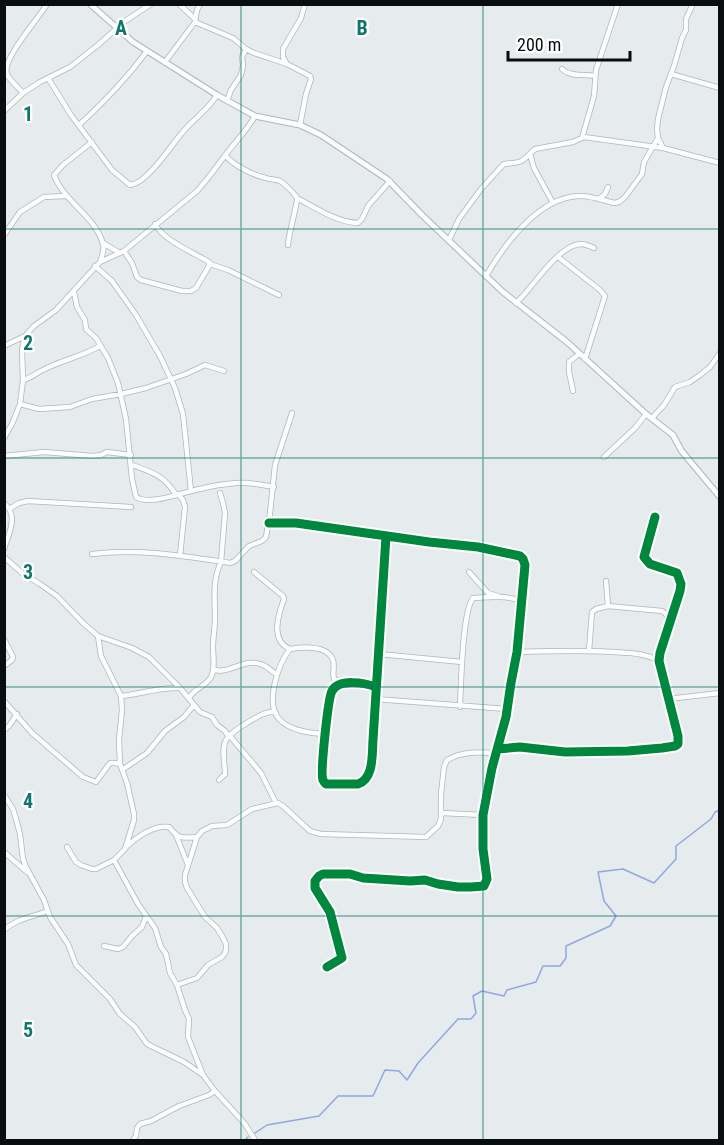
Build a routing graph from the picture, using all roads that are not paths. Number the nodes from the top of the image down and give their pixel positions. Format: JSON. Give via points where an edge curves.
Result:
{"nodes":[{"id":1,"x":47,"y":4,"type":"edge"},
{"id":2,"x":90,"y":4,"type":"edge"},
{"id":3,"x":151,"y":4,"type":"edge"},
{"id":4,"x":179,"y":4,"type":"edge"},
{"id":5,"x":200,"y":4,"type":"edge"},
{"id":6,"x":305,"y":4,"type":"edge"},
{"id":7,"x":618,"y":4,"type":"edge"},
{"id":8,"x":693,"y":4,"type":"edge"},
{"id":9,"x":195,"y":20,"type":"junction"},
{"id":10,"x":117,"y":28,"type":"junction"},
{"id":11,"x":246,"y":49,"type":"junction"},
{"id":12,"x":147,"y":51,"type":"junction"},
{"id":13,"x":165,"y":62,"type":"junction"},
{"id":14,"x":286,"y":64,"type":"junction"},
{"id":15,"x":562,"y":69,"type":"dead end"},
{"id":16,"x":671,"y":74,"type":"junction"},
{"id":17,"x":595,"y":76,"type":"junction"},
{"id":18,"x":48,"y":78,"type":"junction"},
{"id":19,"x":720,"y":88,"type":"edge"},
{"id":20,"x":23,"y":93,"type":"junction"},
{"id":21,"x":217,"y":95,"type":"junction"},
{"id":22,"x":227,"y":101,"type":"junction"},
{"id":23,"x":4,"y":111,"type":"edge"},
{"id":24,"x":255,"y":116,"type":"junction"},
{"id":25,"x":79,"y":125,"type":"junction"},
{"id":26,"x":300,"y":125,"type":"junction"},
{"id":27,"x":582,"y":138,"type":"junction"},
{"id":28,"x":658,"y":138,"type":"junction"},
{"id":29,"x":92,"y":142,"type":"junction"},
{"id":30,"x":653,"y":147,"type":"junction"},
{"id":31,"x":663,"y":148,"type":"junction"},
{"id":32,"x":530,"y":154,"type":"junction"},
{"id":33,"x":225,"y":155,"type":"junction"},
{"id":34,"x":720,"y":163,"type":"edge"},
{"id":35,"x":390,"y":181,"type":"junction"},
{"id":36,"x":608,"y":187,"type":"dead end"},
{"id":37,"x":66,"y":196,"type":"junction"},
{"id":38,"x":297,"y":198,"type":"junction"},
{"id":39,"x":599,"y":199,"type":"junction"},
{"id":40,"x":553,"y":203,"type":"junction"},
{"id":41,"x":155,"y":224,"type":"junction"},
{"id":42,"x":4,"y":235,"type":"edge"},
{"id":43,"x":449,"y":240,"type":"junction"},
{"id":44,"x":103,"y":243,"type":"junction"},
{"id":45,"x":288,"y":245,"type":"dead end"},
{"id":46,"x":594,"y":248,"type":"dead end"},
{"id":47,"x":122,"y":252,"type":"junction"},
{"id":48,"x":558,"y":257,"type":"junction"},
{"id":49,"x":98,"y":264,"type":"junction"},
{"id":50,"x":210,"y":264,"type":"junction"},
{"id":51,"x":486,"y":276,"type":"junction"},
{"id":52,"x":74,"y":291,"type":"junction"},
{"id":53,"x":279,"y":295,"type":"dead end"},
{"id":54,"x":516,"y":303,"type":"junction"},
{"id":55,"x":25,"y":336,"type":"junction"},
{"id":56,"x":4,"y":346,"type":"edge"},
{"id":57,"x":100,"y":346,"type":"junction"},
{"id":58,"x":720,"y":353,"type":"edge"},
{"id":59,"x":579,"y":354,"type":"junction"},
{"id":60,"x":585,"y":359,"type":"junction"},
{"id":61,"x":224,"y":371,"type":"dead end"},
{"id":62,"x":170,"y":379,"type":"junction"},
{"id":63,"x":23,"y":380,"type":"junction"},
{"id":64,"x":573,"y":391,"type":"dead end"},
{"id":65,"x":121,"y":394,"type":"junction"},
{"id":66,"x":20,"y":404,"type":"junction"},
{"id":67,"x":292,"y":413,"type":"dead end"},
{"id":68,"x":646,"y":414,"type":"junction"},
{"id":69,"x":652,"y":418,"type":"junction"},
{"id":70,"x":4,"y":438,"type":"edge"},
{"id":71,"x":130,"y":455,"type":"junction"},
{"id":72,"x":4,"y":456,"type":"edge"},
{"id":73,"x":604,"y":457,"type":"dead end"},
{"id":74,"x":132,"y":465,"type":"junction"},
{"id":75,"x":274,"y":487,"type":"junction"},
{"id":76,"x":191,"y":491,"type":"junction"},
{"id":77,"x":220,"y":493,"type":"dead end"},
{"id":78,"x":177,"y":495,"type":"junction"},
{"id":79,"x":720,"y":497,"type":"edge"},
{"id":80,"x":4,"y":502,"type":"edge"},
{"id":81,"x":130,"y":507,"type":"dead end"},
{"id":82,"x":11,"y":508,"type":"junction"},
{"id":83,"x":655,"y":517,"type":"dead end"},
{"id":84,"x":269,"y":523,"type":"junction"},
{"id":85,"x":386,"y":536,"type":"junction"},
{"id":86,"x":4,"y":549,"type":"edge"},
{"id":87,"x":92,"y":554,"type":"dead end"},
{"id":88,"x":180,"y":556,"type":"junction"},
{"id":89,"x":4,"y":557,"type":"edge"},
{"id":90,"x":221,"y":562,"type":"junction"},
{"id":91,"x":254,"y":572,"type":"dead end"},
{"id":92,"x":468,"y":572,"type":"dead end"},
{"id":93,"x":606,"y":581,"type":"dead end"},
{"id":94,"x":503,"y":598,"type":"junction"},
{"id":95,"x":523,"y":602,"type":"junction"},
{"id":96,"x":608,"y":606,"type":"junction"},
{"id":97,"x":670,"y":622,"type":"junction"},
{"id":98,"x":98,"y":636,"type":"junction"},
{"id":99,"x":4,"y":639,"type":"edge"},
{"id":100,"x":290,"y":649,"type":"junction"},
{"id":101,"x":589,"y":651,"type":"junction"},
{"id":102,"x":518,"y":652,"type":"junction"},
{"id":103,"x":379,"y":654,"type":"junction"},
{"id":104,"x":659,"y":661,"type":"junction"},
{"id":105,"x":462,"y":662,"type":"junction"},
{"id":106,"x":4,"y":666,"type":"edge"},
{"id":107,"x":213,"y":669,"type":"junction"},
{"id":108,"x":276,"y":674,"type":"junction"},
{"id":109,"x":344,"y":684,"type":"junction"},
{"id":110,"x":180,"y":687,"type":"junction"},
{"id":111,"x":376,"y":687,"type":"junction"},
{"id":112,"x":720,"y":693,"type":"edge"},
{"id":113,"x":121,"y":696,"type":"junction"},
{"id":114,"x":189,"y":698,"type":"junction"},
{"id":115,"x":375,"y":699,"type":"junction"},
{"id":116,"x":668,"y":699,"type":"junction"},
{"id":117,"x":4,"y":701,"type":"edge"},
{"id":118,"x":194,"y":705,"type":"junction"},
{"id":119,"x":460,"y":707,"type":"junction"},
{"id":120,"x":507,"y":709,"type":"junction"},
{"id":121,"x":276,"y":713,"type":"junction"},
{"id":122,"x":17,"y":714,"type":"junction"},
{"id":123,"x":4,"y":730,"type":"edge"},
{"id":124,"x":325,"y":734,"type":"junction"},
{"id":125,"x":229,"y":735,"type":"junction"},
{"id":126,"x":498,"y":751,"type":"junction"},
{"id":127,"x":120,"y":764,"type":"junction"},
{"id":128,"x":122,"y":770,"type":"junction"},
{"id":129,"x":219,"y":780,"type":"dead end"},
{"id":130,"x":4,"y":795,"type":"edge"},
{"id":131,"x":276,"y":803,"type":"junction"},
{"id":132,"x":442,"y":813,"type":"junction"},
{"id":133,"x":483,"y":815,"type":"junction"},
{"id":134,"x":176,"y":835,"type":"junction"},
{"id":135,"x":197,"y":837,"type":"junction"},
{"id":136,"x":67,"y":847,"type":"dead end"},
{"id":137,"x":125,"y":849,"type":"junction"},
{"id":138,"x":4,"y":852,"type":"edge"},
{"id":139,"x":114,"y":861,"type":"junction"},
{"id":140,"x":188,"y":866,"type":"junction"},
{"id":141,"x":30,"y":875,"type":"junction"},
{"id":142,"x":47,"y":911,"type":"junction"},
{"id":143,"x":146,"y":916,"type":"junction"},
{"id":144,"x":4,"y":930,"type":"edge"},
{"id":145,"x":104,"y":946,"type":"dead end"},
{"id":146,"x":327,"y":967,"type":"dead end"},
{"id":147,"x":177,"y":986,"type":"junction"},
{"id":148,"x":203,"y":1075,"type":"junction"},
{"id":149,"x":215,"y":1091,"type":"junction"},
{"id":150,"x":133,"y":1140,"type":"edge"},
{"id":151,"x":255,"y":1140,"type":"edge"}],
"edges":[{"from":1,"to":20,"type":"street","via":[[7,66],[7,75]]},
{"from":2,"to":10,"type":"main road"},
{"from":3,"to":10,"type":"street"},
{"from":4,"to":9,"type":"street"},
{"from":5,"to":9,"type":"street"},
{"from":6,"to":14,"type":"street","via":[[284,49]]},
{"from":7,"to":17,"type":"street"},
{"from":8,"to":16,"type":"street"},
{"from":9,"to":11,"type":"street","via":[[233,38]]},
{"from":9,"to":13,"type":"street"},
{"from":10,"to":12,"type":"main road"},
{"from":10,"to":18,"type":"street","via":[[80,60]]},
{"from":11,"to":14,"type":"street"},
{"from":11,"to":22,"type":"street","via":[[241,75]]},
{"from":12,"to":13,"type":"main road"},
{"from":12,"to":25,"type":"street"},
{"from":13,"to":21,"type":"main road"},
{"from":14,"to":26,"type":"street","via":[[311,79]]},
{"from":15,"to":17,"type":"street","via":[[571,74]]},
{"from":16,"to":19,"type":"street"},
{"from":16,"to":28,"type":"street","via":[[658,119]]},
{"from":17,"to":27,"type":"street","via":[[594,96]]},
{"from":18,"to":20,"type":"street"},
{"from":18,"to":25,"type":"street"},
{"from":20,"to":23,"type":"street"},
{"from":21,"to":22,"type":"main road"},
{"from":21,"to":29,"type":"street","via":[[146,177],[133,185],[112,170]]},
{"from":22,"to":24,"type":"main road"},
{"from":24,"to":26,"type":"main road"},
{"from":24,"to":33,"type":"street"},
{"from":25,"to":29,"type":"street"},
{"from":26,"to":35,"type":"main road"},
{"from":27,"to":30,"type":"street"},
{"from":27,"to":32,"type":"street","via":[[535,148]]},
{"from":28,"to":30,"type":"street"},
{"from":28,"to":31,"type":"street"},
{"from":29,"to":37,"type":"street","via":[[54,175]]},
{"from":30,"to":31,"type":"street"},
{"from":30,"to":39,"type":"street","via":[[642,174],[625,197],[617,203]]},
{"from":31,"to":34,"type":"street"},
{"from":32,"to":40,"type":"street"},
{"from":32,"to":43,"type":"street","via":[[522,162],[501,167],[459,219]]},
{"from":33,"to":38,"type":"street","via":[[252,172],[279,180]]},
{"from":33,"to":41,"type":"street","via":[[197,190]]},
{"from":35,"to":38,"type":"street","via":[[358,223],[338,219]]},
{"from":35,"to":43,"type":"main road"},
{"from":36,"to":39,"type":"street"},
{"from":37,"to":42,"type":"street","via":[[44,196],[21,212]]},
{"from":37,"to":44,"type":"street","via":[[93,225]]},
{"from":38,"to":45,"type":"street"},
{"from":39,"to":40,"type":"street","via":[[576,196]]},
{"from":40,"to":51,"type":"street","via":[[526,221]]},
{"from":41,"to":47,"type":"street"},
{"from":41,"to":50,"type":"street"},
{"from":43,"to":51,"type":"main road"},
{"from":44,"to":47,"type":"street"},
{"from":44,"to":49,"type":"street"},
{"from":46,"to":48,"type":"street","via":[[578,244]]},
{"from":47,"to":49,"type":"street"},
{"from":47,"to":50,"type":"street","via":[[132,263],[137,278],[182,291],[196,288]]},
{"from":48,"to":54,"type":"street"},
{"from":48,"to":60,"type":"street","via":[[605,296]]},
{"from":49,"to":52,"type":"street"},
{"from":49,"to":62,"type":"street","via":[[136,315]]},
{"from":50,"to":53,"type":"street"},
{"from":51,"to":54,"type":"main road"},
{"from":52,"to":55,"type":"street"},
{"from":52,"to":57,"type":"street","via":[[86,329]]},
{"from":54,"to":59,"type":"main road"},
{"from":55,"to":56,"type":"street"},
{"from":55,"to":63,"type":"street"},
{"from":57,"to":63,"type":"street"},
{"from":57,"to":65,"type":"street"},
{"from":58,"to":69,"type":"street","via":[[700,375],[675,387]]},
{"from":59,"to":60,"type":"main road"},
{"from":59,"to":64,"type":"street","via":[[569,362]]},
{"from":60,"to":68,"type":"main road"},
{"from":61,"to":62,"type":"street","via":[[205,365]]},
{"from":62,"to":65,"type":"street"},
{"from":62,"to":76,"type":"street","via":[[183,414]]},
{"from":63,"to":66,"type":"street"},
{"from":65,"to":66,"type":"street","via":[[64,408],[39,409]]},
{"from":65,"to":71,"type":"street"},
{"from":66,"to":70,"type":"street"},
{"from":67,"to":75,"type":"street","via":[[275,465]]},
{"from":68,"to":69,"type":"main road"},
{"from":68,"to":73,"type":"street"},
{"from":69,"to":79,"type":"main road","via":[[673,435]]},
{"from":71,"to":72,"type":"street","via":[[44,452]]},
{"from":71,"to":74,"type":"street"},
{"from":74,"to":78,"type":"street","via":[[156,474]]},
{"from":74,"to":78,"type":"street","via":[[139,499]]},
{"from":75,"to":76,"type":"street","via":[[238,483]]},
{"from":75,"to":84,"type":"street"},
{"from":76,"to":78,"type":"street"},
{"from":77,"to":90,"type":"street","via":[[225,513]]},
{"from":78,"to":88,"type":"street","via":[[184,507]]},
{"from":80,"to":82,"type":"street"},
{"from":81,"to":82,"type":"street","via":[[28,501]]},
{"from":82,"to":86,"type":"street","via":[[12,525]]},
{"from":83,"to":97,"type":"street","via":[[644,557],[650,564],[679,576],[680,591]]},
{"from":84,"to":85,"type":"street"},
{"from":84,"to":90,"type":"street","via":[[265,540],[249,546],[233,563]]},
{"from":85,"to":95,"type":"street","via":[[520,556],[525,565]]},
{"from":85,"to":103,"type":"street"},
{"from":87,"to":88,"type":"street","via":[[133,551]]},
{"from":88,"to":90,"type":"street"},
{"from":89,"to":98,"type":"street","via":[[57,596]]},
{"from":90,"to":107,"type":"street","via":[[213,595]]},
{"from":91,"to":100,"type":"street","via":[[283,596],[278,635],[281,644]]},
{"from":92,"to":94,"type":"street","via":[[488,592]]},
{"from":93,"to":96,"type":"street"},
{"from":94,"to":95,"type":"street"},
{"from":94,"to":105,"type":"street","via":[[473,598],[470,602]]},
{"from":95,"to":102,"type":"street"},
{"from":96,"to":97,"type":"street","via":[[662,611]]},
{"from":96,"to":101,"type":"street","via":[[592,612]]},
{"from":97,"to":104,"type":"street"},
{"from":98,"to":110,"type":"street","via":[[142,652]]},
{"from":98,"to":113,"type":"street","via":[[101,656]]},
{"from":99,"to":106,"type":"street","via":[[13,657]]},
{"from":100,"to":108,"type":"street"},
{"from":100,"to":109,"type":"street","via":[[328,652],[333,659],[332,675]]},
{"from":101,"to":102,"type":"street"},
{"from":101,"to":104,"type":"street","via":[[638,654]]},
{"from":102,"to":120,"type":"street"},
{"from":103,"to":105,"type":"street"},
{"from":103,"to":111,"type":"street"},
{"from":104,"to":116,"type":"street"},
{"from":105,"to":119,"type":"street"},
{"from":107,"to":108,"type":"street","via":[[222,671],[258,663]]},
{"from":107,"to":114,"type":"street","via":[[206,684]]},
{"from":108,"to":121,"type":"street"},
{"from":109,"to":111,"type":"street"},
{"from":109,"to":124,"type":"street","via":[[332,692]]},
{"from":110,"to":113,"type":"street"},
{"from":110,"to":114,"type":"street"},
{"from":111,"to":115,"type":"street"},
{"from":112,"to":116,"type":"street"},
{"from":113,"to":127,"type":"street"},
{"from":114,"to":118,"type":"street"},
{"from":115,"to":119,"type":"street"},
{"from":115,"to":124,"type":"street","via":[[369,773],[362,783],[323,781]]},
{"from":116,"to":126,"type":"street","via":[[679,741],[675,746],[565,752],[520,747]]},
{"from":117,"to":122,"type":"street"},
{"from":118,"to":125,"type":"street"},
{"from":118,"to":128,"type":"street","via":[[147,753]]},
{"from":119,"to":120,"type":"street"},
{"from":120,"to":126,"type":"street"},
{"from":121,"to":124,"type":"street","via":[[280,721],[295,729]]},
{"from":121,"to":125,"type":"street","via":[[263,714]]},
{"from":122,"to":123,"type":"street"},
{"from":122,"to":127,"type":"street","via":[[32,733],[83,777],[96,782],[110,764]]},
{"from":125,"to":129,"type":"street","via":[[224,749],[225,774]]},
{"from":125,"to":131,"type":"street","via":[[255,765]]},
{"from":126,"to":132,"type":"street","via":[[465,753],[447,760]]},
{"from":126,"to":133,"type":"street"},
{"from":127,"to":128,"type":"street"},
{"from":128,"to":137,"type":"street","via":[[134,814]]},
{"from":130,"to":141,"type":"street","via":[[13,809],[23,860]]},
{"from":131,"to":132,"type":"street","via":[[309,831],[321,834],[426,837],[438,826]]},
{"from":131,"to":135,"type":"street","via":[[252,809],[227,825],[212,826]]},
{"from":132,"to":133,"type":"street"},
{"from":133,"to":146,"type":"street","via":[[487,879],[484,886],[458,887],[425,880],[350,874],[319,876],[315,888],[330,912],[342,958]]},
{"from":134,"to":135,"type":"street"},
{"from":134,"to":137,"type":"street","via":[[162,826]]},
{"from":134,"to":140,"type":"street"},
{"from":135,"to":140,"type":"street"},
{"from":136,"to":139,"type":"street","via":[[76,861],[92,869]]},
{"from":137,"to":139,"type":"street"},
{"from":138,"to":141,"type":"street"},
{"from":139,"to":143,"type":"street"},
{"from":140,"to":147,"type":"street","via":[[187,888],[217,928],[226,949],[197,978]]},
{"from":141,"to":142,"type":"street"},
{"from":142,"to":144,"type":"street"},
{"from":142,"to":148,"type":"street","via":[[76,965],[144,1041]]},
{"from":143,"to":145,"type":"street","via":[[142,927],[123,947]]},
{"from":143,"to":147,"type":"street","via":[[155,928]]},
{"from":147,"to":148,"type":"street","via":[[189,1019],[188,1037]]},
{"from":148,"to":149,"type":"street"},
{"from":149,"to":150,"type":"street","via":[[141,1124]]},
{"from":149,"to":151,"type":"street"}]}
